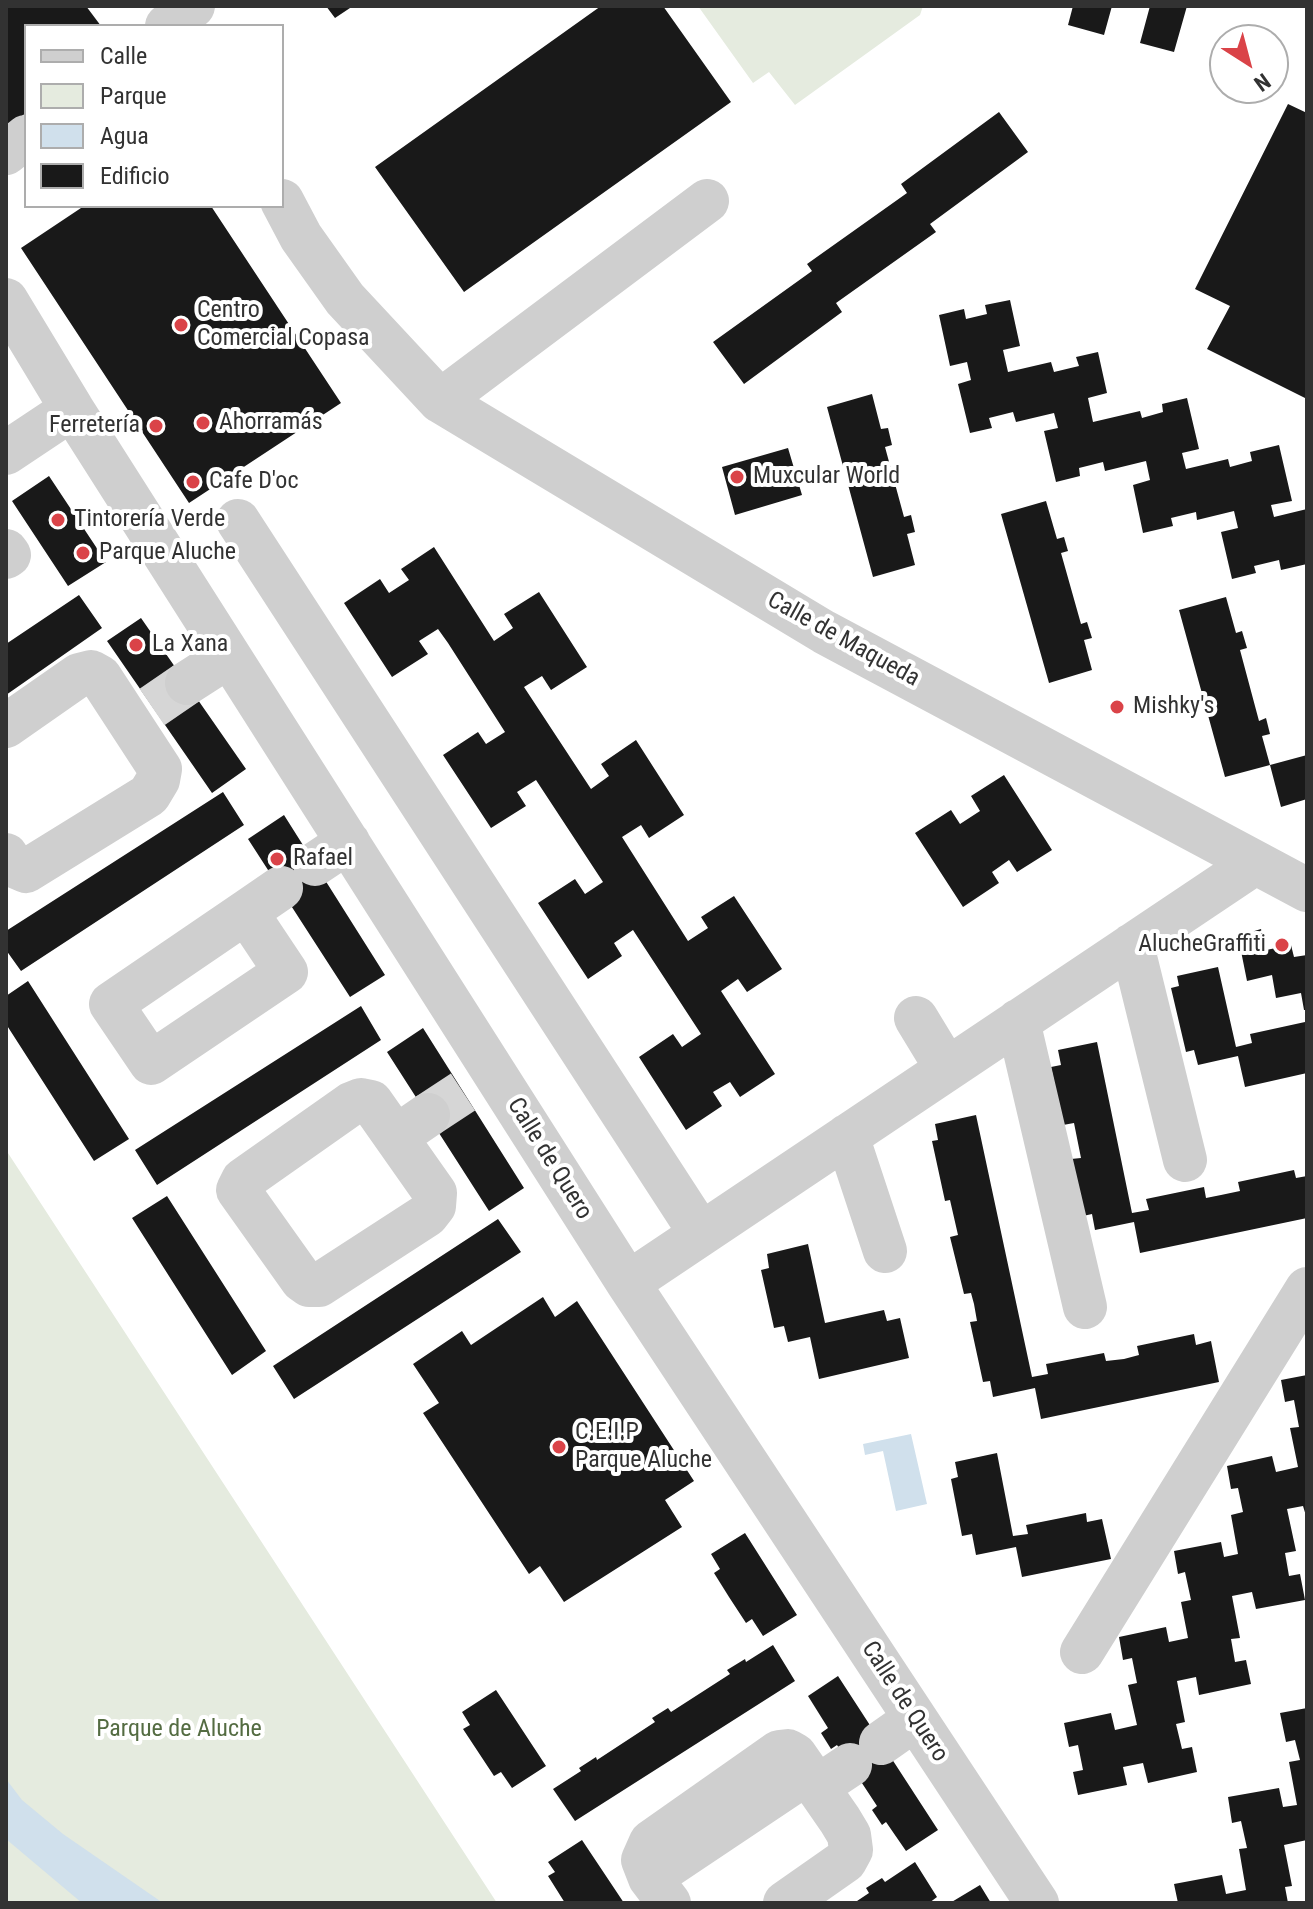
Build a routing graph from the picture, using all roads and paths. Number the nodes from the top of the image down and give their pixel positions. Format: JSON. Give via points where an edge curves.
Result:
{"nodes":[{"id":1,"x":193,"y":6,"type":"edge"},
{"id":2,"x":170,"y":24,"type":"edge"},
{"id":3,"x":24,"y":139,"type":"edge"},
{"id":4,"x":6,"y":153,"type":"edge"},
{"id":5,"x":707,"y":201,"type":"dead end"},
{"id":6,"x":284,"y":205,"type":"edge"},
{"id":7,"x":6,"y":300,"type":"edge"},
{"id":8,"x":440,"y":401,"type":"junction"},
{"id":9,"x":72,"y":409,"type":"junction"},
{"id":10,"x":6,"y":453,"type":"edge"},
{"id":11,"x":238,"y":521,"type":"dead end"},
{"id":12,"x":229,"y":656,"type":"junction"},
{"id":13,"x":156,"y":705,"type":"junction"},
{"id":14,"x":6,"y":726,"type":"edge"},
{"id":15,"x":6,"y":855,"type":"edge"},
{"id":16,"x":1255,"y":863,"type":"junction"},
{"id":17,"x":1307,"y":890,"type":"edge"},
{"id":18,"x":1132,"y":945,"type":"junction"},
{"id":19,"x":916,"y":1018,"type":"dead end"},
{"id":20,"x":1018,"y":1021,"type":"junction"},
{"id":21,"x":947,"y":1069,"type":"junction"},
{"id":22,"x":445,"y":1104,"type":"junction"},
{"id":23,"x":847,"y":1136,"type":"junction"},
{"id":24,"x":1185,"y":1160,"type":"dead end"},
{"id":25,"x":701,"y":1234,"type":"junction"},
{"id":26,"x":885,"y":1251,"type":"dead end"},
{"id":27,"x":628,"y":1283,"type":"junction"},
{"id":28,"x":1307,"y":1289,"type":"edge"},
{"id":29,"x":1085,"y":1307,"type":"dead end"},
{"id":30,"x":1082,"y":1652,"type":"dead end"},
{"id":31,"x":854,"y":1757,"type":"junction"},
{"id":32,"x":660,"y":1891,"type":"edge"},
{"id":33,"x":785,"y":1903,"type":"edge"},
{"id":34,"x":1037,"y":1903,"type":"edge"}],
"edges":[{"from":1,"to":2,"type":"street"},
{"from":3,"to":4,"type":"street"},
{"from":5,"to":8,"type":"street"},
{"from":6,"to":8,"type":"street","name":"Calle de Maqueda","via":[[345,299]]},
{"from":7,"to":9,"type":"street","name":"Calle de Quero"},
{"from":8,"to":16,"type":"street","name":"Calle de Maqueda","via":[[824,632]]},
{"from":9,"to":10,"type":"street"},
{"from":9,"to":12,"type":"street","name":"Calle de Quero"},
{"from":11,"to":25,"type":"street"},
{"from":12,"to":13,"type":"street"},
{"from":12,"to":22,"type":"street","name":"Calle de Quero","via":[[297,877]]},
{"from":13,"to":14,"type":"street","via":[[91,672]]},
{"from":13,"to":15,"type":"street","via":[[160,769],[149,795],[26,871],[12,865]]},
{"from":16,"to":17,"type":"street","name":"Calle de Maqueda"},
{"from":16,"to":18,"type":"street"},
{"from":18,"to":20,"type":"street"},
{"from":18,"to":24,"type":"street"},
{"from":19,"to":21,"type":"street"},
{"from":20,"to":21,"type":"street"},
{"from":20,"to":29,"type":"street"},
{"from":21,"to":23,"type":"street"},
{"from":22,"to":22,"type":"street","via":[[361,1100],[243,1180],[238,1190],[302,1280],[319,1285],[427,1215],[434,1206]]},
{"from":22,"to":27,"type":"street","name":"Calle de Quero"},
{"from":23,"to":25,"type":"street"},
{"from":23,"to":26,"type":"street"},
{"from":25,"to":27,"type":"street"},
{"from":27,"to":31,"type":"street","name":"Calle de Quero"},
{"from":28,"to":30,"type":"street"},
{"from":31,"to":32,"type":"street","via":[[779,1752],[651,1842],[643,1860]]},
{"from":31,"to":33,"type":"street","via":[[851,1850],[845,1861]]},
{"from":31,"to":34,"type":"street","name":"Calle de Quero"}]}
